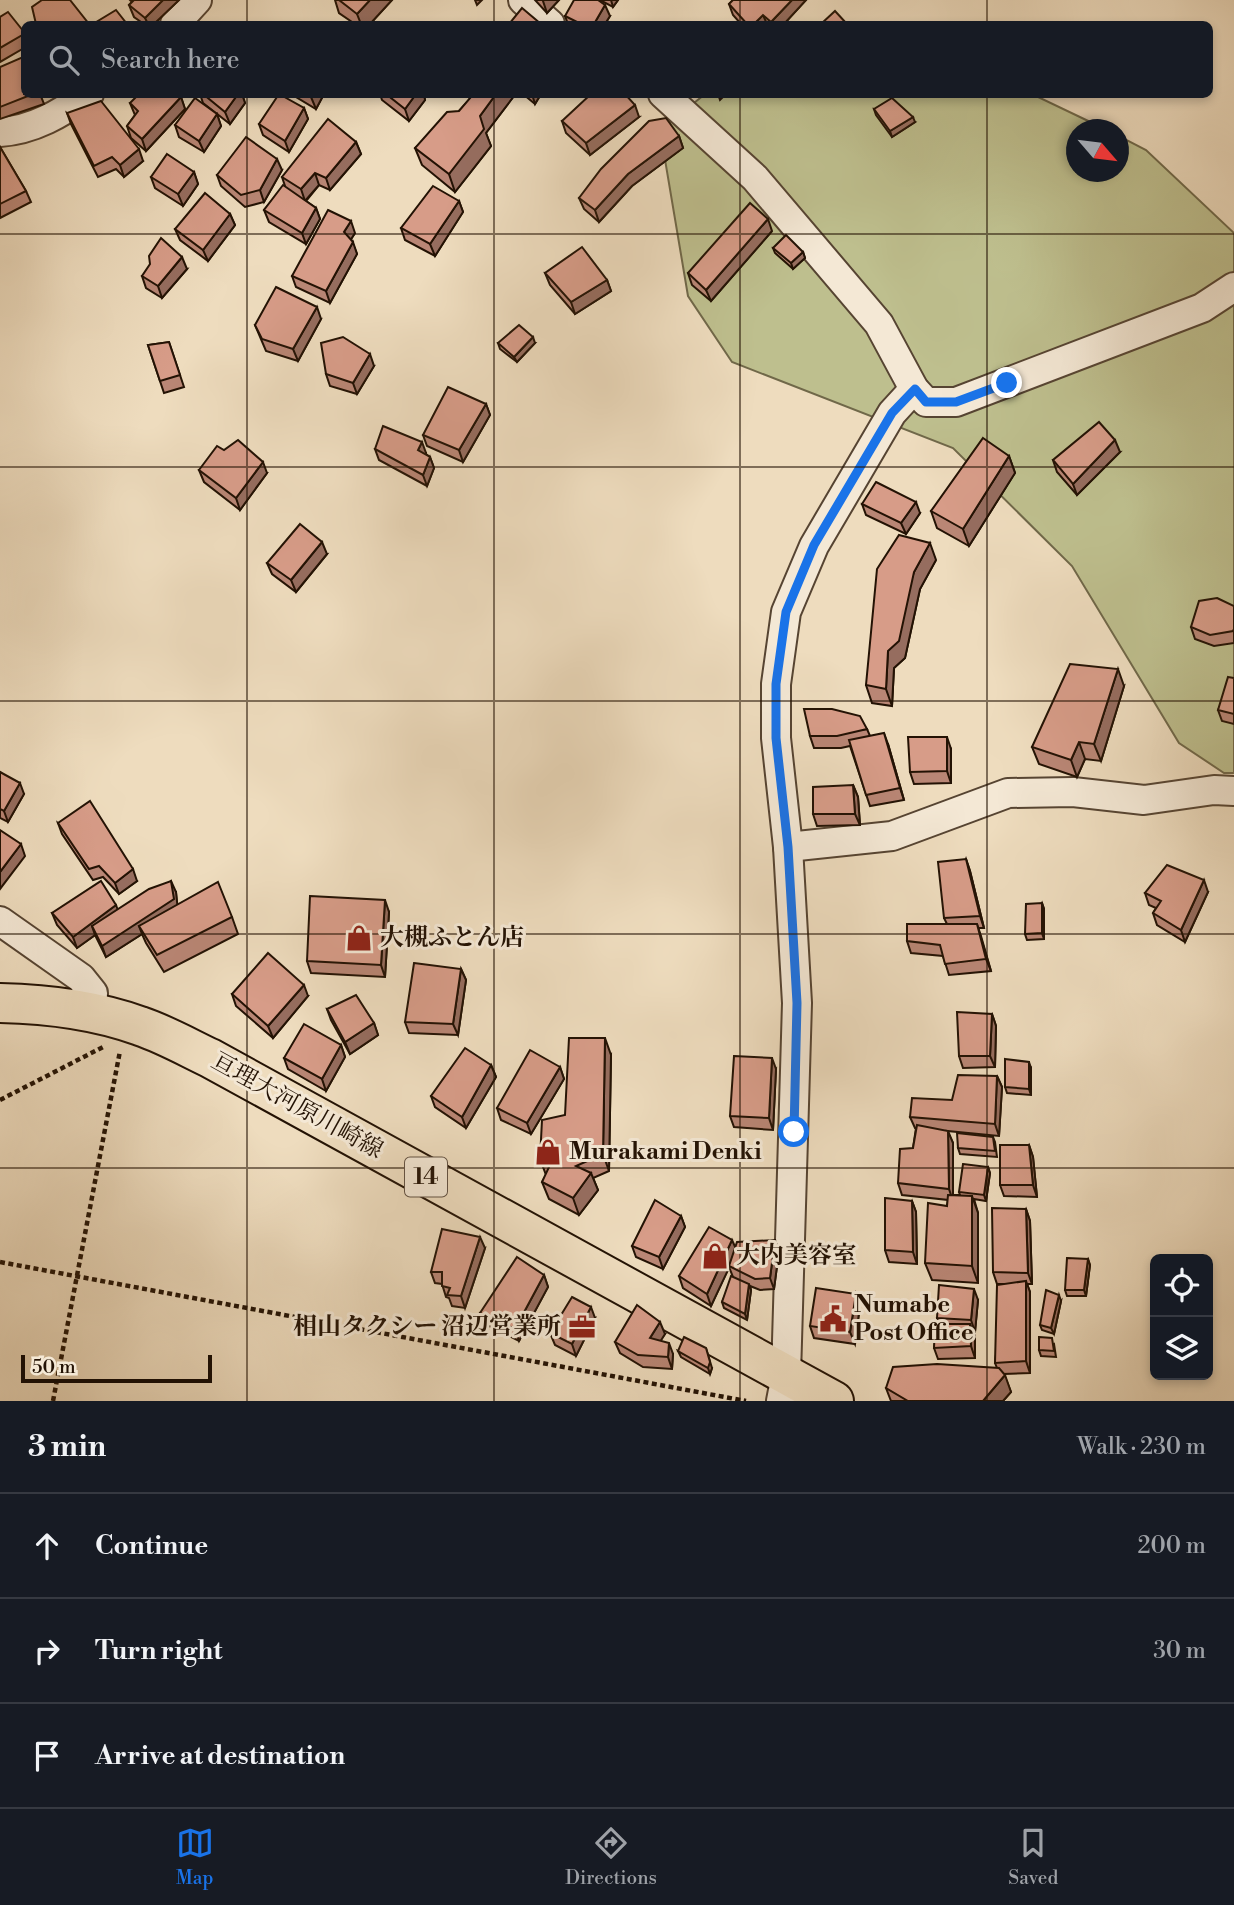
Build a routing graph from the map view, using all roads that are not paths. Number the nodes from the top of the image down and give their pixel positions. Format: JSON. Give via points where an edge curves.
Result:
{"nodes":[{"id":1,"x":197,"y":0,"type":"edge"},
{"id":2,"x":523,"y":0,"type":"edge"},
{"id":3,"x":178,"y":21,"type":"edge"},
{"id":4,"x":547,"y":21,"type":"edge"},
{"id":5,"x":83,"y":98,"type":"edge"},
{"id":6,"x":667,"y":98,"type":"edge"},
{"id":7,"x":0,"y":131,"type":"edge"},
{"id":8,"x":1234,"y":287,"type":"edge"},
{"id":9,"x":915,"y":389,"type":"junction"},
{"id":10,"x":1234,"y":792,"type":"edge"},
{"id":11,"x":788,"y":847,"type":"junction"},
{"id":12,"x":0,"y":921,"type":"edge"},
{"id":13,"x":0,"y":1003,"type":"edge"},
{"id":14,"x":101,"y":1029,"type":"junction"},
{"id":15,"x":783,"y":1388,"type":"edge"},
{"id":16,"x":834,"y":1401,"type":"edge"}],
"edges":[{"from":1,"to":3,"type":"street"},
{"from":2,"to":4,"type":"street"},
{"from":5,"to":7,"type":"street","via":[[21,131]]},
{"from":6,"to":9,"type":"street","via":[[755,178],[879,324]]},
{"from":8,"to":9,"type":"street","via":[[1202,308],[956,402],[926,402]]},
{"from":9,"to":11,"type":"street","via":[[892,413],[814,545],[786,612],[776,684],[776,738]]},
{"from":10,"to":11,"type":"street","via":[[1214,790],[1144,800],[1073,792],[1008,793],[892,836]]},
{"from":11,"to":15,"type":"street","via":[[797,1003]]},
{"from":12,"to":14,"type":"street","via":[[81,978],[93,993]]},
{"from":13,"to":14,"type":"main road","name":"亘理大河原川崎線","number":"14","via":[[35,1004]]},
{"from":14,"to":15,"type":"main road","name":"亘理大河原川崎線","number":"14","via":[[142,1026],[209,1058]]},
{"from":15,"to":16,"type":"main road","name":"亘理大河原川崎線","number":"14"}]}
